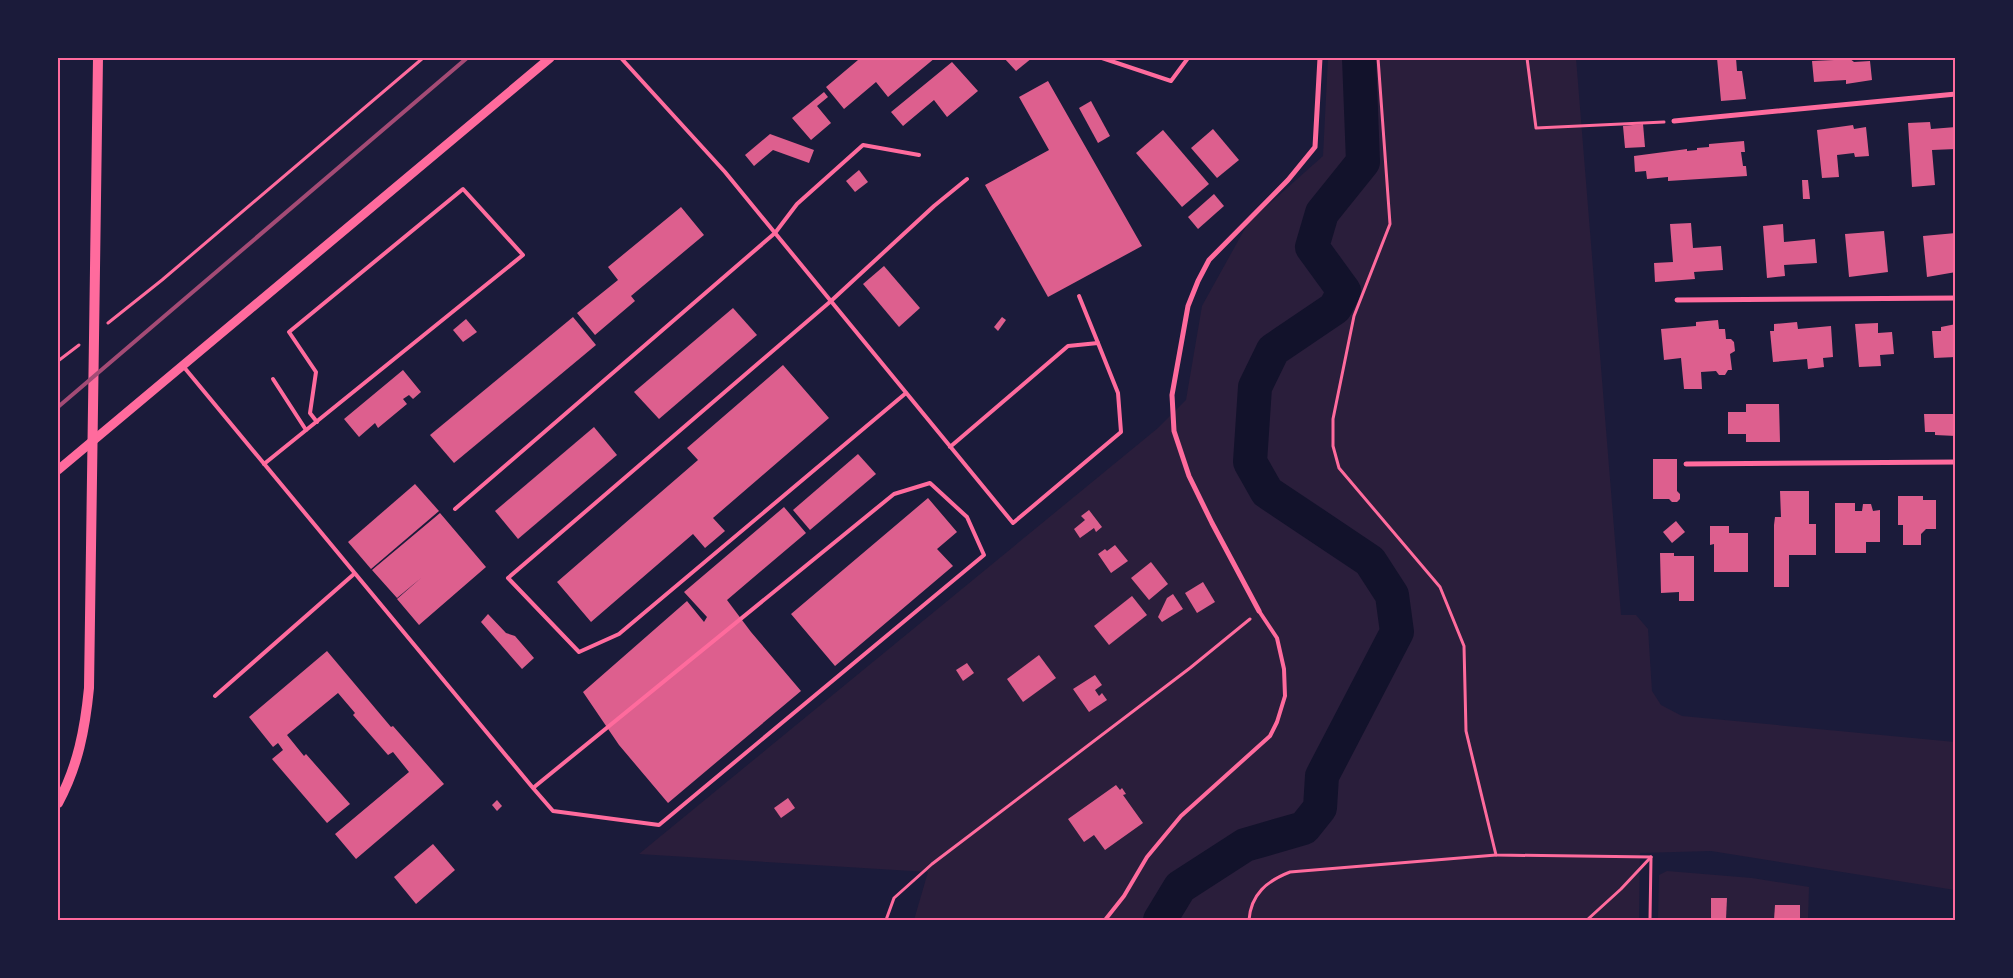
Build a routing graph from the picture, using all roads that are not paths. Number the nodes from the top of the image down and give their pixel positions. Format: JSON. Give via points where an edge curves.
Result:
{"nodes":[{"id":1,"x":98,"y":58,"type":"edge"},
{"id":2,"x":550,"y":58,"type":"edge"},
{"id":3,"x":621,"y":58,"type":"edge"},
{"id":4,"x":1102,"y":58,"type":"edge"},
{"id":5,"x":1188,"y":58,"type":"edge"},
{"id":6,"x":1320,"y":58,"type":"edge"},
{"id":7,"x":1956,"y":94,"type":"edge"},
{"id":8,"x":1674,"y":121,"type":"road end"},
{"id":9,"x":919,"y":155,"type":"dead end"},
{"id":10,"x":967,"y":179,"type":"dead end"},
{"id":11,"x":774,"y":233,"type":"junction"},
{"id":12,"x":1079,"y":296,"type":"dead end"},
{"id":13,"x":1956,"y":298,"type":"edge"},
{"id":14,"x":1677,"y":300,"type":"dead end"},
{"id":15,"x":831,"y":301,"type":"junction"},
{"id":16,"x":1098,"y":343,"type":"junction"},
{"id":17,"x":183,"y":366,"type":"junction"},
{"id":18,"x":273,"y":379,"type":"dead end"},
{"id":19,"x":906,"y":393,"type":"junction"},
{"id":20,"x":317,"y":422,"type":"junction"},
{"id":21,"x":306,"y":430,"type":"junction"},
{"id":22,"x":950,"y":447,"type":"junction"},
{"id":23,"x":1956,"y":462,"type":"edge"},
{"id":24,"x":264,"y":464,"type":"junction"},
{"id":25,"x":1686,"y":464,"type":"dead end"},
{"id":26,"x":58,"y":470,"type":"edge"},
{"id":27,"x":456,"y":509,"type":"dead end"},
{"id":28,"x":354,"y":574,"type":"junction"},
{"id":29,"x":1259,"y":611,"type":"joint"},
{"id":30,"x":216,"y":696,"type":"dead end"},
{"id":31,"x":533,"y":788,"type":"junction"},
{"id":32,"x":58,"y":803,"type":"edge"},
{"id":33,"x":1105,"y":920,"type":"edge"}],
"edges":[{"from":1,"to":32,"type":"main road","via":[[90,670],[80,751]]},
{"from":2,"to":17,"type":"street"},
{"from":3,"to":11,"type":"lane","via":[[725,172]]},
{"from":4,"to":5,"type":"lane","via":[[1171,81]]},
{"from":6,"to":29,"type":"street","via":[[1315,147],[1288,180],[1209,260],[1188,306],[1172,395],[1174,431],[1189,476]]},
{"from":7,"to":8,"type":"street"},
{"from":9,"to":11,"type":"lane","via":[[863,145],[797,204]]},
{"from":10,"to":15,"type":"lane"},
{"from":11,"to":15,"type":"lane"},
{"from":11,"to":27,"type":"lane"},
{"from":12,"to":16,"type":"lane"},
{"from":13,"to":14,"type":"street"},
{"from":15,"to":19,"type":"lane"},
{"from":15,"to":19,"type":"lane","via":[[508,578],[579,652],[611,638]]},
{"from":16,"to":22,"type":"lane","via":[[1068,346]]},
{"from":16,"to":22,"type":"lane","via":[[1118,393],[1121,432],[1013,523]]},
{"from":17,"to":24,"type":"lane"},
{"from":17,"to":26,"type":"street"},
{"from":18,"to":21,"type":"lane"},
{"from":19,"to":22,"type":"lane"},
{"from":20,"to":20,"type":"lane","via":[[523,255],[463,189],[289,332],[316,372],[310,412]]},
{"from":20,"to":21,"type":"lane"},
{"from":21,"to":24,"type":"lane"},
{"from":23,"to":25,"type":"street"},
{"from":24,"to":28,"type":"lane"},
{"from":28,"to":30,"type":"lane"},
{"from":28,"to":31,"type":"lane"},
{"from":29,"to":33,"type":"lane","via":[[1277,638],[1284,669],[1285,696],[1277,722],[1270,736],[1181,816],[1147,857]]},
{"from":31,"to":31,"type":"lane","via":[[553,811],[659,825],[984,556],[967,517],[930,483],[894,494]]}]}
